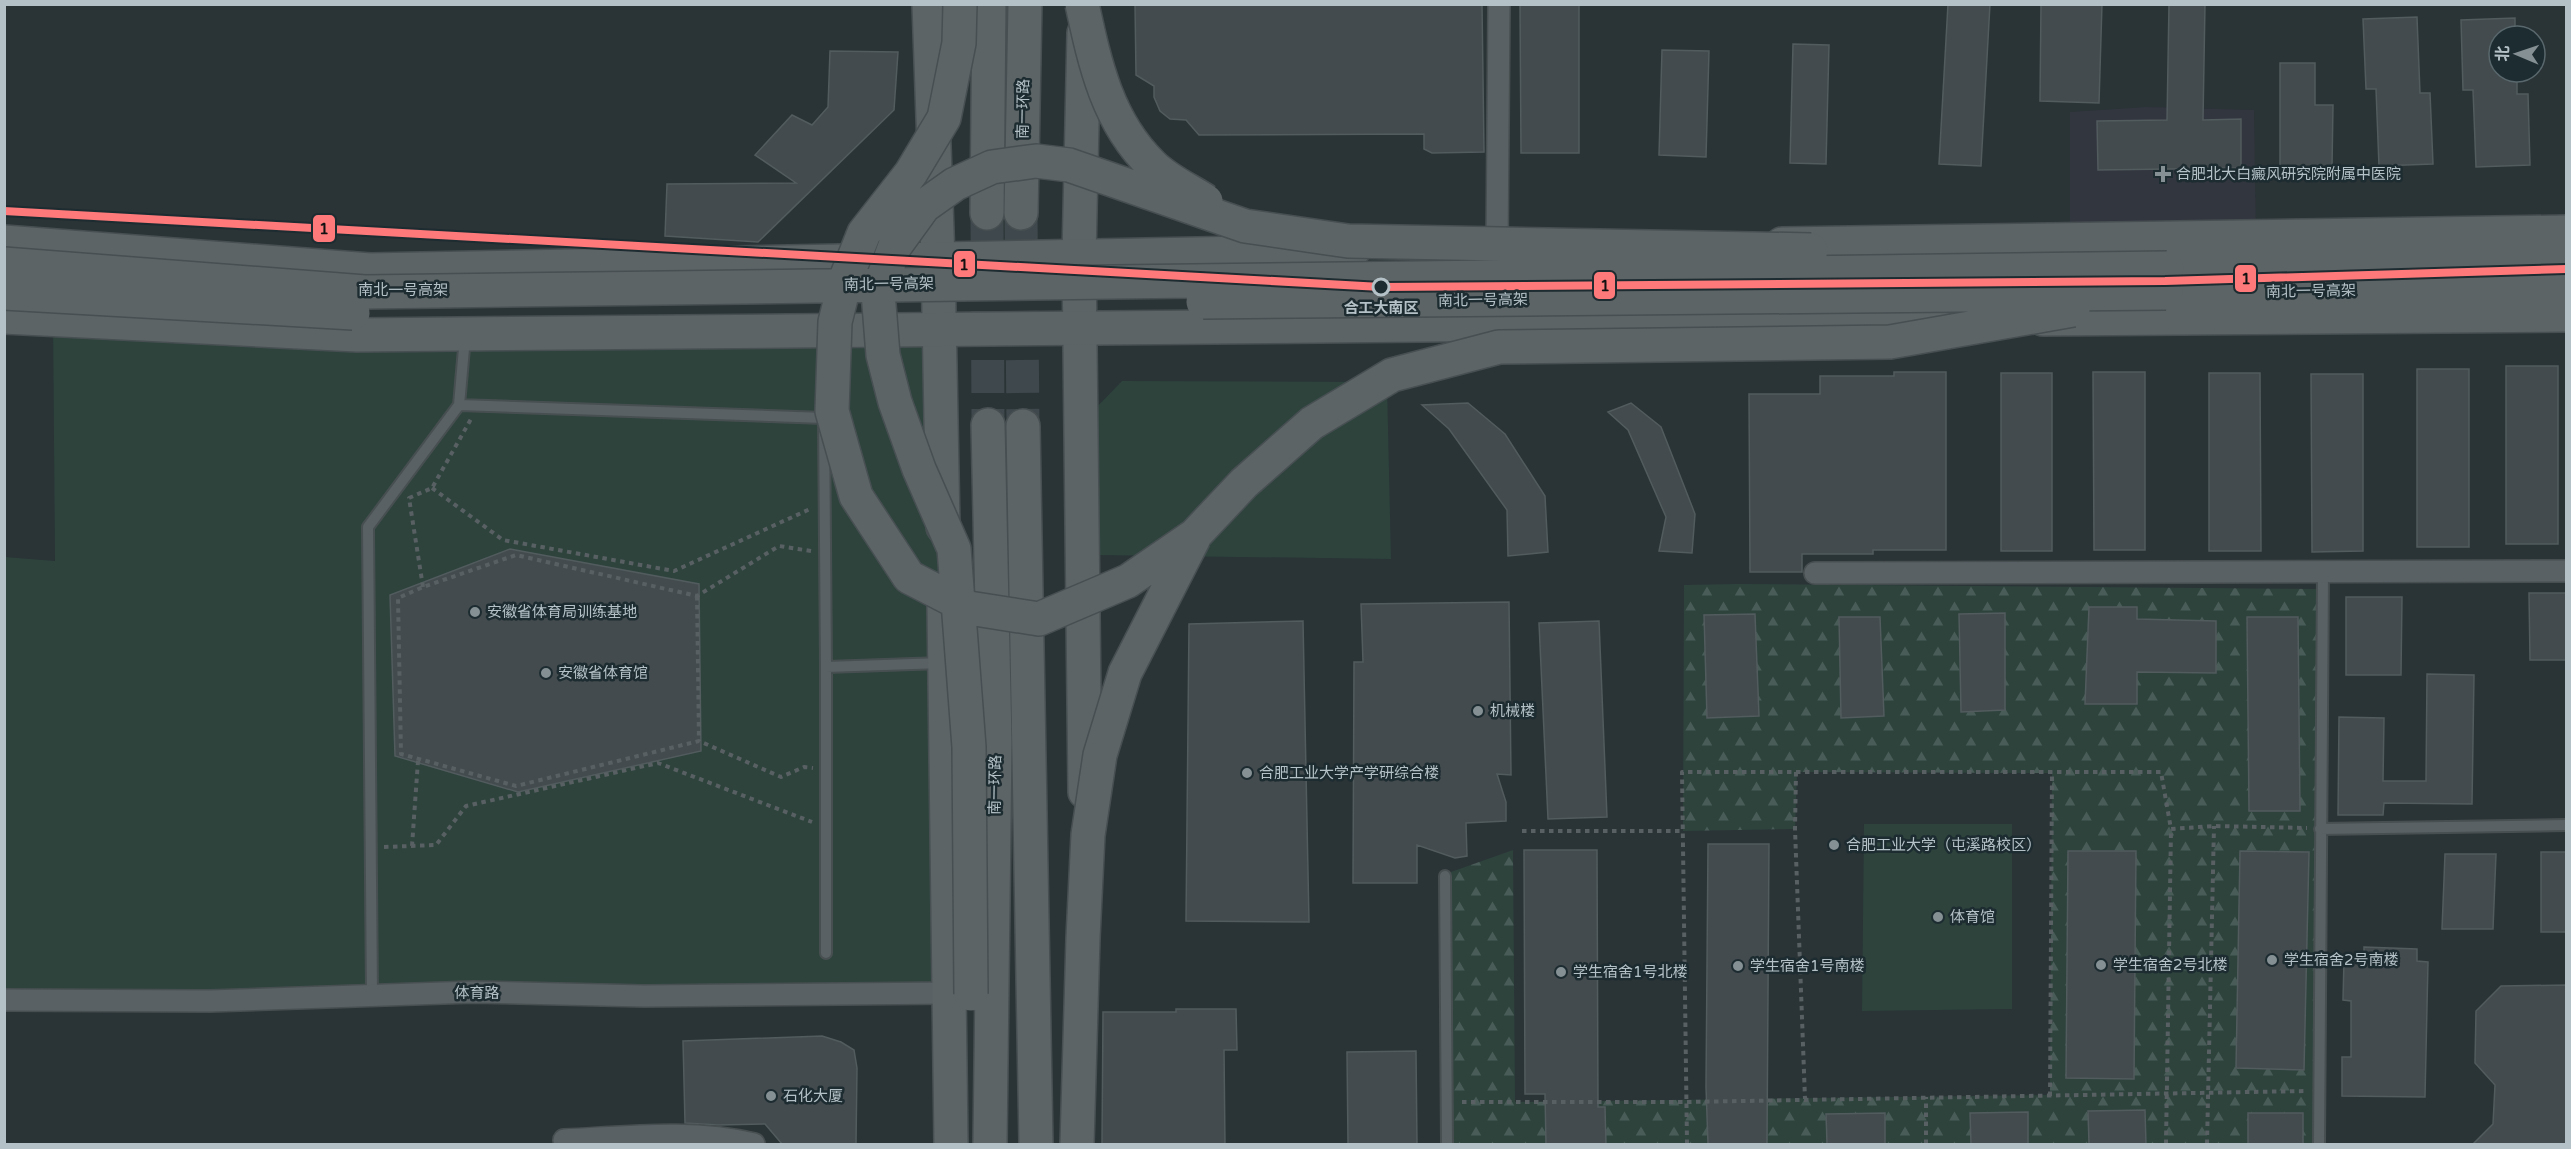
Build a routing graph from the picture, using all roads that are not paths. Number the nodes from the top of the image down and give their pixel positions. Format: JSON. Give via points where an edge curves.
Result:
{"nodes":[{"id":1,"x":929,"y":4,"type":"edge"},
{"id":2,"x":960,"y":4,"type":"edge"},
{"id":3,"x":990,"y":4,"type":"edge"},
{"id":4,"x":1025,"y":4,"type":"edge"},
{"id":5,"x":1083,"y":4,"type":"edge"},
{"id":6,"x":1499,"y":4,"type":"edge"},
{"id":7,"x":987,"y":213,"type":"tunnel mouth"},
{"id":8,"x":1021,"y":213,"type":"tunnel mouth"},
{"id":9,"x":1245,"y":226,"type":"junction"},
{"id":10,"x":2566,"y":232,"type":"edge"},
{"id":11,"x":4,"y":242,"type":"edge"},
{"id":12,"x":1497,"y":248,"type":"junction"},
{"id":13,"x":1079,"y":256,"type":"junction"},
{"id":14,"x":938,"y":260,"type":"junction"},
{"id":15,"x":2566,"y":262,"type":"edge"},
{"id":16,"x":4,"y":264,"type":"edge"},
{"id":17,"x":2167,"y":280,"type":"junction"},
{"id":18,"x":2566,"y":288,"type":"edge"},
{"id":19,"x":4,"y":293,"type":"edge"},
{"id":20,"x":2566,"y":315,"type":"edge"},
{"id":21,"x":4,"y":317,"type":"edge"},
{"id":22,"x":1080,"y":328,"type":"junction"},
{"id":23,"x":939,"y":330,"type":"junction"},
{"id":24,"x":465,"y":334,"type":"junction"},
{"id":25,"x":459,"y":405,"type":"junction"},
{"id":26,"x":988,"y":425,"type":"tunnel mouth"},
{"id":27,"x":1023,"y":426,"type":"tunnel mouth"},
{"id":28,"x":1195,"y":535,"type":"junction"},
{"id":29,"x":2566,"y":571,"type":"edge"},
{"id":30,"x":2323,"y":572,"type":"junction"},
{"id":31,"x":1815,"y":573,"type":"dead end"},
{"id":32,"x":945,"y":663,"type":"junction"},
{"id":33,"x":826,"y":667,"type":"junction"},
{"id":34,"x":2566,"y":825,"type":"edge"},
{"id":35,"x":2320,"y":829,"type":"junction"},
{"id":36,"x":1445,"y":876,"type":"dead end"},
{"id":37,"x":826,"y":953,"type":"dead end"},
{"id":38,"x":960,"y":993,"type":"junction"},
{"id":39,"x":372,"y":996,"type":"junction"},
{"id":40,"x":4,"y":1000,"type":"edge"},
{"id":41,"x":564,"y":1140,"type":"dead end"},
{"id":42,"x":754,"y":1144,"type":"edge"},
{"id":43,"x":951,"y":1144,"type":"edge"},
{"id":44,"x":970,"y":1144,"type":"edge"},
{"id":45,"x":990,"y":1144,"type":"edge"},
{"id":46,"x":1036,"y":1144,"type":"edge"},
{"id":47,"x":1077,"y":1144,"type":"edge"},
{"id":48,"x":1092,"y":1144,"type":"edge"},
{"id":49,"x":1447,"y":1144,"type":"edge"},
{"id":50,"x":2319,"y":1144,"type":"edge"}],
"edges":[{"from":1,"to":14,"type":"main road"},
{"from":2,"to":28,"type":"highway","bridge":true,"via":[[960,43],[945,118],[911,173],[864,233],[846,278],[835,322],[832,411],[856,496],[909,577],[969,608],[1039,619],[1128,581]]},
{"from":3,"to":7,"type":"highway"},
{"from":4,"to":8,"type":"highway","name":"南一环路"},
{"from":5,"to":9,"type":"highway","bridge":true,"via":[[1096,69],[1122,131],[1153,167]]},
{"from":5,"to":13,"type":"main road"},
{"from":6,"to":12,"type":"street"},
{"from":9,"to":17,"type":"highway","bridge":true,"via":[[1348,241],[2151,257]]},
{"from":9,"to":38,"type":"highway","bridge":true,"via":[[1069,165],[1036,161],[992,167],[955,184],[924,206],[895,246],[878,292],[883,355],[919,469],[954,549],[969,747]]},
{"from":10,"to":12,"type":"highway"},
{"from":11,"to":14,"type":"highway","via":[[370,270]]},
{"from":12,"to":13,"type":"highway"},
{"from":13,"to":14,"type":"highway"},
{"from":13,"to":22,"type":"main road"},
{"from":14,"to":23,"type":"main road"},
{"from":15,"to":17,"type":"highway","name":"南北一号高架"},
{"from":16,"to":17,"type":"highway","name":"南北一号高架","bridge":true,"via":[[365,292]]},
{"from":17,"to":18,"type":"highway","name":"南北一号高架"},
{"from":17,"to":19,"type":"highway","name":"南北一号高架","bridge":true,"via":[[352,313]]},
{"from":17,"to":28,"type":"highway","bridge":true,"via":[[1890,342],[1498,347],[1392,375],[1312,423],[1244,483]]},
{"from":20,"to":22,"type":"highway"},
{"from":21,"to":24,"type":"highway","via":[[357,335]]},
{"from":22,"to":23,"type":"highway"},
{"from":22,"to":48,"type":"main road"},
{"from":23,"to":24,"type":"highway"},
{"from":23,"to":32,"type":"main road"},
{"from":24,"to":25,"type":"lane"},
{"from":25,"to":33,"type":"lane","via":[[824,418]]},
{"from":25,"to":39,"type":"lane","via":[[368,528]]},
{"from":26,"to":45,"type":"highway","name":"南一环路","via":[[995,741]]},
{"from":27,"to":46,"type":"highway"},
{"from":28,"to":47,"type":"highway","bridge":true,"via":[[1125,674],[1100,755],[1088,847]]},
{"from":29,"to":30,"type":"street"},
{"from":30,"to":31,"type":"street"},
{"from":30,"to":35,"type":"lane"},
{"from":32,"to":33,"type":"lane"},
{"from":32,"to":38,"type":"main road"},
{"from":33,"to":37,"type":"lane"},
{"from":34,"to":35,"type":"lane"},
{"from":35,"to":50,"type":"lane"},
{"from":36,"to":49,"type":"lane"},
{"from":38,"to":39,"type":"street","name":"体育路","via":[[644,996],[473,992]]},
{"from":38,"to":43,"type":"main road"},
{"from":38,"to":44,"type":"highway"},
{"from":39,"to":40,"type":"street","name":"体育路","via":[[210,1001]]},
{"from":41,"to":42,"type":"street","via":[[700,1135]]}]}
